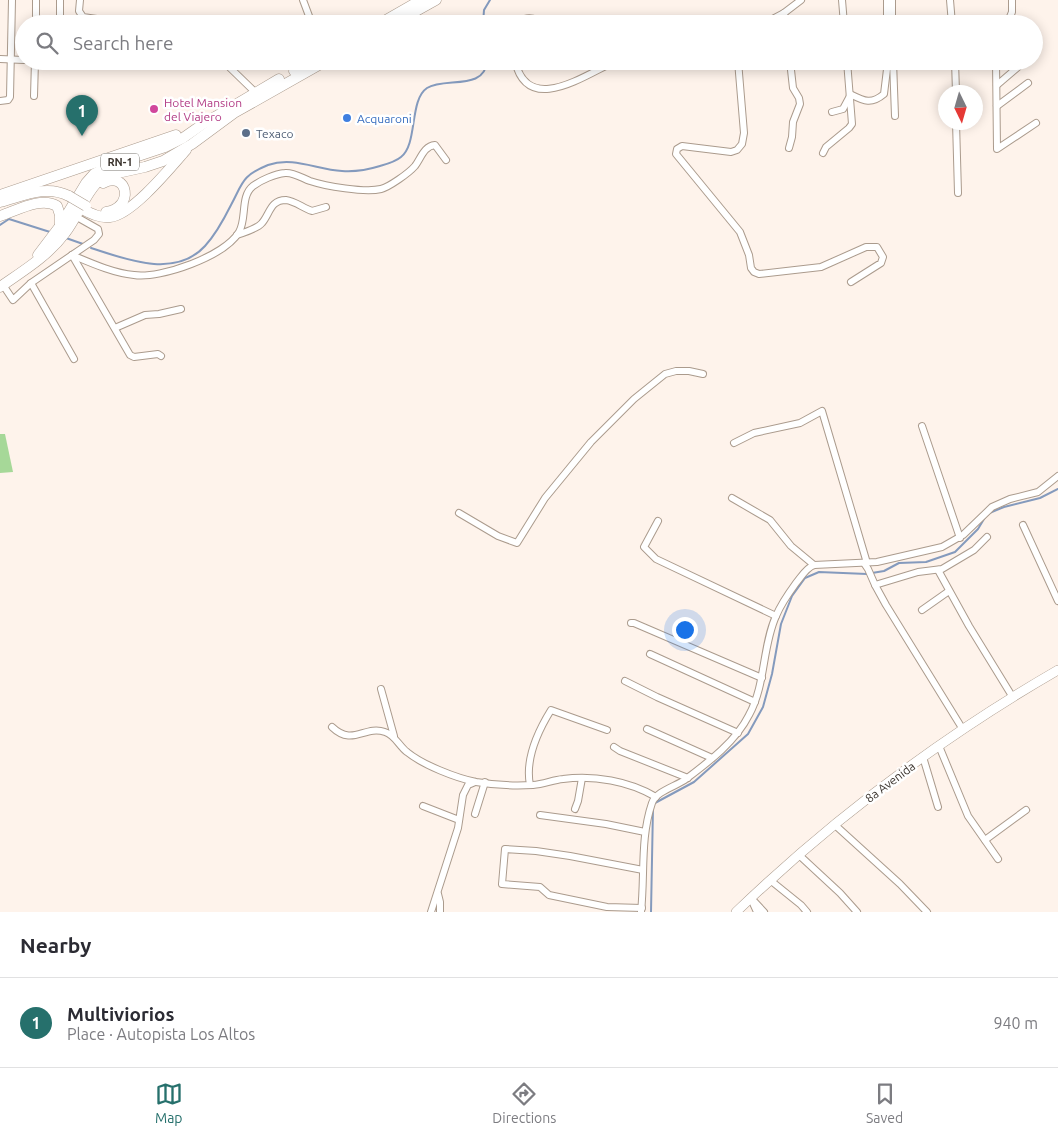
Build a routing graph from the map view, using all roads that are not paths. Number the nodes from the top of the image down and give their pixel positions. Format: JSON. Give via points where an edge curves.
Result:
{"nodes":[{"id":1,"x":12,"y":0,"type":"edge"},
{"id":2,"x":36,"y":0,"type":"edge"},
{"id":3,"x":60,"y":0,"type":"edge"},
{"id":4,"x":80,"y":0,"type":"edge"},
{"id":5,"x":303,"y":0,"type":"edge"},
{"id":6,"x":421,"y":0,"type":"edge"},
{"id":7,"x":436,"y":0,"type":"edge"},
{"id":8,"x":801,"y":0,"type":"edge"},
{"id":9,"x":842,"y":0,"type":"edge"},
{"id":10,"x":887,"y":0,"type":"edge"},
{"id":11,"x":892,"y":0,"type":"edge"},
{"id":12,"x":950,"y":0,"type":"edge"},
{"id":13,"x":1012,"y":0,"type":"edge"},
{"id":14,"x":784,"y":13,"type":"joint"},
{"id":15,"x":36,"y":15,"type":"edge"},
{"id":16,"x":60,"y":15,"type":"edge"},
{"id":17,"x":82,"y":15,"type":"edge"},
{"id":18,"x":309,"y":15,"type":"edge"},
{"id":19,"x":395,"y":15,"type":"edge"},
{"id":20,"x":409,"y":15,"type":"edge"},
{"id":21,"x":780,"y":15,"type":"edge"},
{"id":22,"x":843,"y":15,"type":"edge"},
{"id":23,"x":887,"y":15,"type":"edge"},
{"id":24,"x":892,"y":15,"type":"edge"},
{"id":25,"x":951,"y":15,"type":"edge"},
{"id":26,"x":1011,"y":15,"type":"edge"},
{"id":27,"x":0,"y":60,"type":"edge"},
{"id":28,"x":10,"y":60,"type":"junction"},
{"id":29,"x":15,"y":60,"type":"edge"},
{"id":30,"x":35,"y":70,"type":"edge"},
{"id":31,"x":232,"y":70,"type":"edge"},
{"id":32,"x":297,"y":70,"type":"edge"},
{"id":33,"x":308,"y":70,"type":"edge"},
{"id":34,"x":517,"y":70,"type":"edge"},
{"id":35,"x":598,"y":70,"type":"edge"},
{"id":36,"x":739,"y":70,"type":"edge"},
{"id":37,"x":791,"y":70,"type":"edge"},
{"id":38,"x":847,"y":70,"type":"edge"},
{"id":39,"x":887,"y":70,"type":"edge"},
{"id":40,"x":893,"y":70,"type":"edge"},
{"id":41,"x":955,"y":70,"type":"edge"},
{"id":42,"x":996,"y":70,"type":"edge"},
{"id":43,"x":1014,"y":70,"type":"edge"},
{"id":44,"x":1028,"y":83,"type":"dead end"},
{"id":45,"x":956,"y":85,"type":"edge"},
{"id":46,"x":996,"y":85,"type":"junction"},
{"id":47,"x":850,"y":94,"type":"junction"},
{"id":48,"x":258,"y":95,"type":"junction"},
{"id":49,"x":34,"y":96,"type":"dead end"},
{"id":50,"x":0,"y":101,"type":"edge"},
{"id":51,"x":997,"y":106,"type":"junction"},
{"id":52,"x":832,"y":112,"type":"dead end"},
{"id":53,"x":895,"y":116,"type":"dead end"},
{"id":54,"x":1036,"y":123,"type":"dead end"},
{"id":55,"x":202,"y":124,"type":"junction"},
{"id":56,"x":956,"y":130,"type":"edge"},
{"id":57,"x":192,"y":144,"type":"junction"},
{"id":58,"x":789,"y":148,"type":"dead end"},
{"id":59,"x":823,"y":152,"type":"dead end"},
{"id":60,"x":446,"y":160,"type":"dead end"},
{"id":61,"x":93,"y":188,"type":"junction"},
{"id":62,"x":958,"y":193,"type":"dead end"},
{"id":63,"x":0,"y":195,"type":"edge"},
{"id":64,"x":69,"y":198,"type":"junction"},
{"id":65,"x":0,"y":202,"type":"edge"},
{"id":66,"x":326,"y":207,"type":"dead end"},
{"id":67,"x":0,"y":210,"type":"edge"},
{"id":68,"x":82,"y":211,"type":"junction"},
{"id":69,"x":0,"y":216,"type":"edge"},
{"id":70,"x":62,"y":228,"type":"junction"},
{"id":71,"x":237,"y":236,"type":"junction"},
{"id":72,"x":72,"y":255,"type":"junction"},
{"id":73,"x":851,"y":282,"type":"dead end"},
{"id":74,"x":31,"y":283,"type":"junction"},
{"id":75,"x":2,"y":286,"type":"edge"},
{"id":76,"x":181,"y":308,"type":"dead end"},
{"id":77,"x":115,"y":328,"type":"junction"},
{"id":78,"x":161,"y":356,"type":"dead end"},
{"id":79,"x":74,"y":359,"type":"dead end"},
{"id":80,"x":703,"y":374,"type":"dead end"},
{"id":81,"x":922,"y":426,"type":"dead end"},
{"id":82,"x":734,"y":443,"type":"dead end"},
{"id":83,"x":1058,"y":476,"type":"edge"},
{"id":84,"x":732,"y":498,"type":"dead end"},
{"id":85,"x":459,"y":513,"type":"dead end"},
{"id":86,"x":658,"y":521,"type":"dead end"},
{"id":87,"x":1023,"y":525,"type":"dead end"},
{"id":88,"x":987,"y":537,"type":"dead end"},
{"id":89,"x":960,"y":538,"type":"junction"},
{"id":90,"x":814,"y":565,"type":"junction"},
{"id":91,"x":866,"y":565,"type":"junction"},
{"id":92,"x":938,"y":570,"type":"junction"},
{"id":93,"x":874,"y":584,"type":"junction"},
{"id":94,"x":949,"y":591,"type":"junction"},
{"id":95,"x":1058,"y":601,"type":"edge"},
{"id":96,"x":922,"y":610,"type":"dead end"},
{"id":97,"x":776,"y":616,"type":"junction"},
{"id":98,"x":631,"y":623,"type":"dead end"},
{"id":99,"x":650,"y":654,"type":"dead end"},
{"id":100,"x":1058,"y":670,"type":"edge"},
{"id":101,"x":762,"y":678,"type":"junction"},
{"id":102,"x":625,"y":680,"type":"dead end"},
{"id":103,"x":382,"y":689,"type":"dead end"},
{"id":104,"x":1012,"y":696,"type":"junction"},
{"id":105,"x":755,"y":702,"type":"junction"},
{"id":106,"x":332,"y":727,"type":"dead end"},
{"id":107,"x":647,"y":728,"type":"dead end"},
{"id":108,"x":962,"y":728,"type":"junction"},
{"id":109,"x":607,"y":730,"type":"dead end"},
{"id":110,"x":738,"y":733,"type":"junction"},
{"id":111,"x":395,"y":739,"type":"junction"},
{"id":112,"x":939,"y":746,"type":"junction"},
{"id":113,"x":614,"y":747,"type":"dead end"},
{"id":114,"x":923,"y":757,"type":"junction"},
{"id":115,"x":712,"y":758,"type":"junction"},
{"id":116,"x":582,"y":778,"type":"junction"},
{"id":117,"x":688,"y":778,"type":"junction"},
{"id":118,"x":476,"y":782,"type":"junction"},
{"id":119,"x":485,"y":782,"type":"junction"},
{"id":120,"x":530,"y":785,"type":"junction"},
{"id":121,"x":656,"y":797,"type":"junction"},
{"id":122,"x":423,"y":806,"type":"dead end"},
{"id":123,"x":938,"y":807,"type":"dead end"},
{"id":124,"x":575,"y":809,"type":"dead end"},
{"id":125,"x":1026,"y":810,"type":"dead end"},
{"id":126,"x":475,"y":814,"type":"dead end"},
{"id":127,"x":540,"y":815,"type":"dead end"},
{"id":128,"x":459,"y":820,"type":"junction"},
{"id":129,"x":834,"y":825,"type":"junction"},
{"id":130,"x":645,"y":832,"type":"junction"},
{"id":131,"x":985,"y":840,"type":"junction"},
{"id":132,"x":799,"y":855,"type":"junction"},
{"id":133,"x":998,"y":859,"type":"dead end"},
{"id":134,"x":644,"y":870,"type":"junction"},
{"id":135,"x":770,"y":880,"type":"junction"},
{"id":136,"x":437,"y":893,"type":"junction"},
{"id":137,"x":750,"y":898,"type":"junction"},
{"id":138,"x":642,"y":910,"type":"edge"},
{"id":139,"x":431,"y":912,"type":"edge"},
{"id":140,"x":440,"y":912,"type":"edge"},
{"id":141,"x":736,"y":912,"type":"edge"},
{"id":142,"x":757,"y":912,"type":"edge"},
{"id":143,"x":764,"y":912,"type":"edge"},
{"id":144,"x":807,"y":912,"type":"edge"},
{"id":145,"x":857,"y":912,"type":"edge"},
{"id":146,"x":927,"y":912,"type":"edge"}],
"edges":[{"from":1,"to":28,"type":"street"},
{"from":2,"to":15,"type":"street"},
{"from":3,"to":16,"type":"street"},
{"from":4,"to":17,"type":"street"},
{"from":5,"to":18,"type":"street"},
{"from":6,"to":19,"type":"main road"},
{"from":7,"to":20,"type":"main road"},
{"from":8,"to":14,"type":"street"},
{"from":9,"to":22,"type":"street"},
{"from":10,"to":23,"type":"street"},
{"from":11,"to":24,"type":"street"},
{"from":12,"to":25,"type":"street"},
{"from":13,"to":26,"type":"street"},
{"from":14,"to":21,"type":"street"},
{"from":27,"to":28,"type":"street"},
{"from":28,"to":29,"type":"street"},
{"from":28,"to":50,"type":"street","via":[[10,98]]},
{"from":30,"to":49,"type":"street"},
{"from":31,"to":48,"type":"street"},
{"from":32,"to":48,"type":"main road","number":"RN-1"},
{"from":33,"to":48,"type":"main road","number":"RN-1"},
{"from":34,"to":35,"type":"street","via":[[521,78],[543,90],[572,83]]},
{"from":36,"to":73,"type":"street","via":[[742,144],[731,152],[682,146],[676,154],[740,232],[754,272],[821,267],[866,247],[876,247],[883,257],[881,262]]},
{"from":37,"to":58,"type":"street","via":[[793,88],[800,104]]},
{"from":38,"to":47,"type":"street"},
{"from":39,"to":47,"type":"street","via":[[884,94],[877,100],[868,101]]},
{"from":40,"to":53,"type":"street"},
{"from":41,"to":45,"type":"street"},
{"from":42,"to":46,"type":"street"},
{"from":43,"to":46,"type":"street"},
{"from":44,"to":51,"type":"street"},
{"from":46,"to":51,"type":"street"},
{"from":47,"to":52,"type":"street","via":[[843,108]]},
{"from":47,"to":59,"type":"street","via":[[852,124]]},
{"from":48,"to":55,"type":"main road","number":"RN-1"},
{"from":48,"to":57,"type":"main road","number":"RN-1"},
{"from":51,"to":54,"type":"street","via":[[997,149]]},
{"from":55,"to":63,"type":"main road"},
{"from":55,"to":70,"type":"main road","number":"RN-1","via":[[165,147],[101,169],[86,183]]},
{"from":56,"to":62,"type":"street"},
{"from":57,"to":61,"type":"main road","number":"RN-1","via":[[154,165],[104,176]]},
{"from":57,"to":68,"type":"main road","via":[[137,202],[121,214],[103,217]]},
{"from":60,"to":71,"type":"street","via":[[435,144],[430,145],[414,167],[395,182],[367,191],[283,173],[253,186],[249,191],[242,227]]},
{"from":61,"to":68,"type":"main road","number":"RN-1"},
{"from":61,"to":68,"type":"main road","via":[[114,180],[124,187],[126,193],[120,206],[112,211]]},
{"from":64,"to":65,"type":"main road","via":[[57,190],[49,190]]},
{"from":64,"to":67,"type":"main road","via":[[46,196]]},
{"from":64,"to":68,"type":"main road","bridge":true},
{"from":66,"to":71,"type":"street","via":[[312,211],[294,202],[279,201],[272,206],[263,222]]},
{"from":68,"to":70,"type":"main road","number":"RN-1"},
{"from":68,"to":72,"type":"street","via":[[99,232],[94,240]]},
{"from":69,"to":70,"type":"main road","via":[[47,202],[57,206]]},
{"from":70,"to":75,"type":"main road","number":"RN-1","via":[[44,257]]},
{"from":71,"to":72,"type":"street","via":[[206,258],[148,276],[119,272]]},
{"from":72,"to":74,"type":"street"},
{"from":72,"to":77,"type":"street"},
{"from":74,"to":75,"type":"street","via":[[13,300]]},
{"from":74,"to":79,"type":"street"},
{"from":76,"to":77,"type":"street","via":[[145,315]]},
{"from":77,"to":78,"type":"street","via":[[132,356]]},
{"from":80,"to":85,"type":"street","via":[[676,371],[656,379],[591,442],[545,498],[517,544]]},
{"from":81,"to":89,"type":"street"},
{"from":82,"to":91,"type":"street","via":[[754,433],[800,423],[822,412]]},
{"from":83,"to":89,"type":"street","via":[[1038,492],[992,507]]},
{"from":84,"to":90,"type":"street","via":[[770,520],[791,546]]},
{"from":86,"to":97,"type":"street","via":[[644,548],[647,552]]},
{"from":87,"to":95,"type":"street"},
{"from":88,"to":92,"type":"street","via":[[974,550]]},
{"from":89,"to":91,"type":"street","via":[[942,547]]},
{"from":90,"to":91,"type":"street"},
{"from":90,"to":97,"type":"street","via":[[786,596]]},
{"from":91,"to":93,"type":"street"},
{"from":92,"to":93,"type":"street"},
{"from":92,"to":94,"type":"street"},
{"from":93,"to":108,"type":"street"},
{"from":94,"to":96,"type":"street"},
{"from":94,"to":104,"type":"street"},
{"from":97,"to":101,"type":"street"},
{"from":98,"to":101,"type":"street"},
{"from":99,"to":105,"type":"street"},
{"from":100,"to":104,"type":"street","name":"8a Avenida"},
{"from":101,"to":105,"type":"street"},
{"from":102,"to":110,"type":"street"},
{"from":103,"to":111,"type":"street"},
{"from":104,"to":108,"type":"street","name":"8a Avenida"},
{"from":105,"to":110,"type":"street"},
{"from":106,"to":111,"type":"street","via":[[347,736],[380,730],[390,733]]},
{"from":107,"to":115,"type":"street"},
{"from":108,"to":112,"type":"street","name":"8a Avenida"},
{"from":109,"to":120,"type":"street","via":[[551,711],[533,752]]},
{"from":110,"to":115,"type":"street"},
{"from":111,"to":118,"type":"street","via":[[405,751],[423,763]]},
{"from":112,"to":114,"type":"street","name":"8a Avenida"},
{"from":112,"to":131,"type":"street","via":[[968,816]]},
{"from":113,"to":117,"type":"street"},
{"from":114,"to":123,"type":"street"},
{"from":114,"to":129,"type":"street","name":"8a Avenida"},
{"from":115,"to":117,"type":"street"},
{"from":116,"to":120,"type":"street"},
{"from":116,"to":121,"type":"street","via":[[622,784]]},
{"from":116,"to":124,"type":"street"},
{"from":117,"to":121,"type":"street"},
{"from":118,"to":119,"type":"street"},
{"from":118,"to":128,"type":"street","via":[[469,783],[465,790]]},
{"from":119,"to":120,"type":"street"},
{"from":119,"to":126,"type":"street"},
{"from":121,"to":130,"type":"street"},
{"from":122,"to":128,"type":"street"},
{"from":125,"to":131,"type":"street"},
{"from":127,"to":130,"type":"street"},
{"from":128,"to":136,"type":"street"},
{"from":129,"to":132,"type":"street","name":"8a Avenida"},
{"from":129,"to":146,"type":"street"},
{"from":130,"to":134,"type":"street"},
{"from":131,"to":133,"type":"street"},
{"from":132,"to":135,"type":"street","name":"8a Avenida"},
{"from":132,"to":145,"type":"street"},
{"from":134,"to":138,"type":"street"},
{"from":134,"to":138,"type":"street","via":[[570,856],[505,849],[502,884],[540,887],[548,895],[607,907]]},
{"from":135,"to":137,"type":"street","name":"8a Avenida"},
{"from":135,"to":144,"type":"street"},
{"from":136,"to":139,"type":"street"},
{"from":136,"to":140,"type":"street"},
{"from":137,"to":141,"type":"street","name":"8a Avenida"},
{"from":137,"to":142,"type":"street"},
{"from":137,"to":143,"type":"street"}]}
